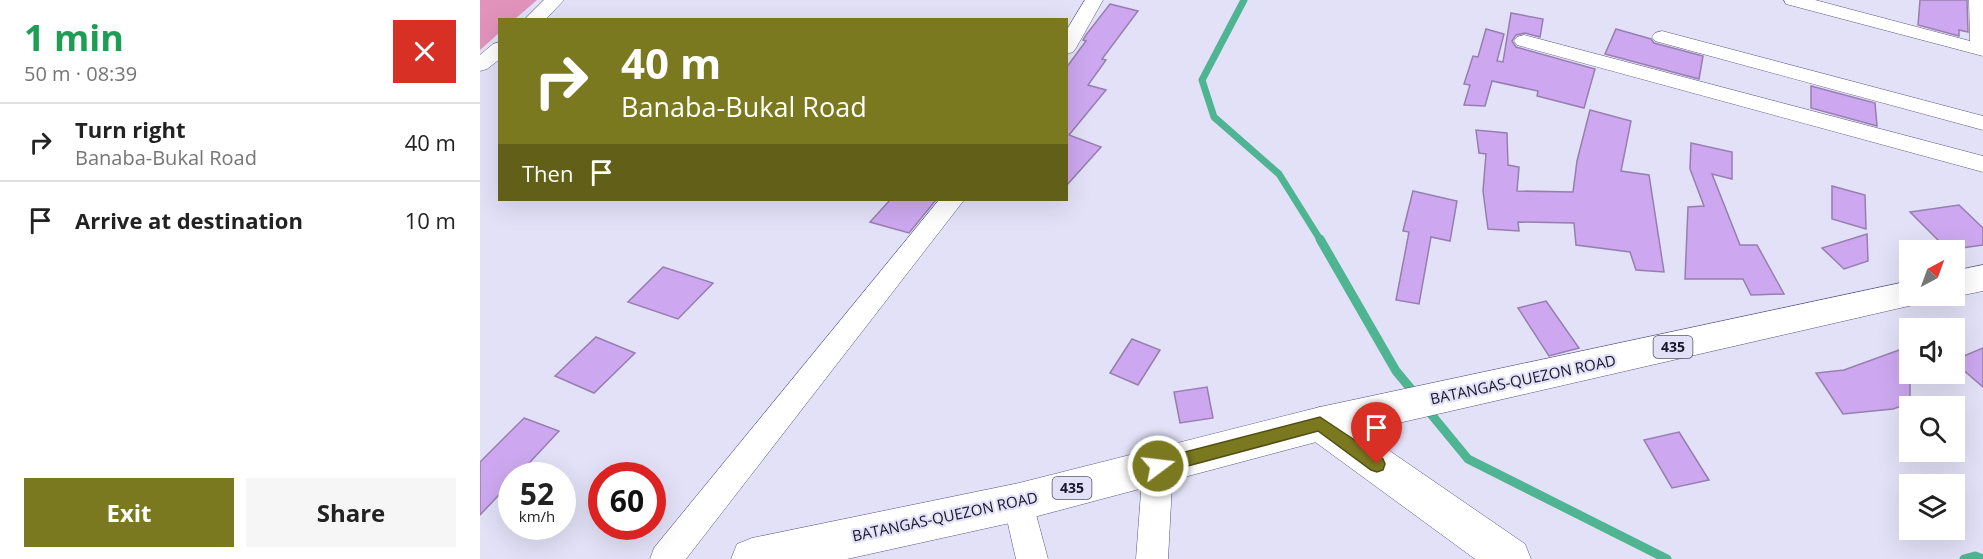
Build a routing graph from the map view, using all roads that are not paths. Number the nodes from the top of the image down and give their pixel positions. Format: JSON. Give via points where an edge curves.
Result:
{"nodes":[{"id":1,"x":555,"y":0,"type":"edge"},
{"id":2,"x":1094,"y":0,"type":"edge"},
{"id":3,"x":1793,"y":0,"type":"edge"},
{"id":4,"x":1978,"y":0,"type":"edge"},
{"id":5,"x":1857,"y":8,"type":"edge"},
{"id":6,"x":535,"y":18,"type":"edge"},
{"id":7,"x":1662,"y":37,"type":"dead end"},
{"id":8,"x":1524,"y":41,"type":"dead end"},
{"id":9,"x":1068,"y":45,"type":"edge"},
{"id":10,"x":1981,"y":49,"type":"edge"},
{"id":11,"x":498,"y":50,"type":"edge"},
{"id":12,"x":480,"y":65,"type":"edge"},
{"id":13,"x":1983,"y":123,"type":"edge"},
{"id":14,"x":1983,"y":164,"type":"edge"},
{"id":15,"x":951,"y":201,"type":"edge"},
{"id":16,"x":1983,"y":278,"type":"edge"},
{"id":17,"x":1965,"y":282,"type":"edge"},
{"id":18,"x":1899,"y":296,"type":"edge"},
{"id":19,"x":1320,"y":424,"type":"junction"},
{"id":20,"x":1158,"y":466,"type":"junction"},
{"id":21,"x":1019,"y":502,"type":"junction"},
{"id":22,"x":666,"y":559,"type":"edge"},
{"id":23,"x":752,"y":559,"type":"edge"},
{"id":24,"x":1032,"y":559,"type":"edge"},
{"id":25,"x":1152,"y":559,"type":"edge"},
{"id":26,"x":1509,"y":559,"type":"edge"}],
"edges":[{"from":1,"to":6,"type":"street"},
{"from":2,"to":9,"type":"street"},
{"from":3,"to":5,"type":"street"},
{"from":4,"to":10,"type":"street"},
{"from":5,"to":10,"type":"street"},
{"from":7,"to":13,"type":"street"},
{"from":8,"to":14,"type":"street"},
{"from":11,"to":12,"type":"street"},
{"from":15,"to":22,"type":"street"},
{"from":16,"to":17,"type":"main road"},
{"from":18,"to":19,"type":"main road","name":"BATANGAS-QUEZON ROAD","number":"435"},
{"from":19,"to":20,"type":"main road","name":"BATANGAS-QUEZON ROAD","number":"435"},
{"from":19,"to":26,"type":"main road"},
{"from":20,"to":21,"type":"main road","name":"BATANGAS-QUEZON ROAD","number":"435"},
{"from":20,"to":25,"type":"street"},
{"from":21,"to":23,"type":"main road","name":"BATANGAS-QUEZON ROAD","number":"435"},
{"from":21,"to":24,"type":"street"}]}
